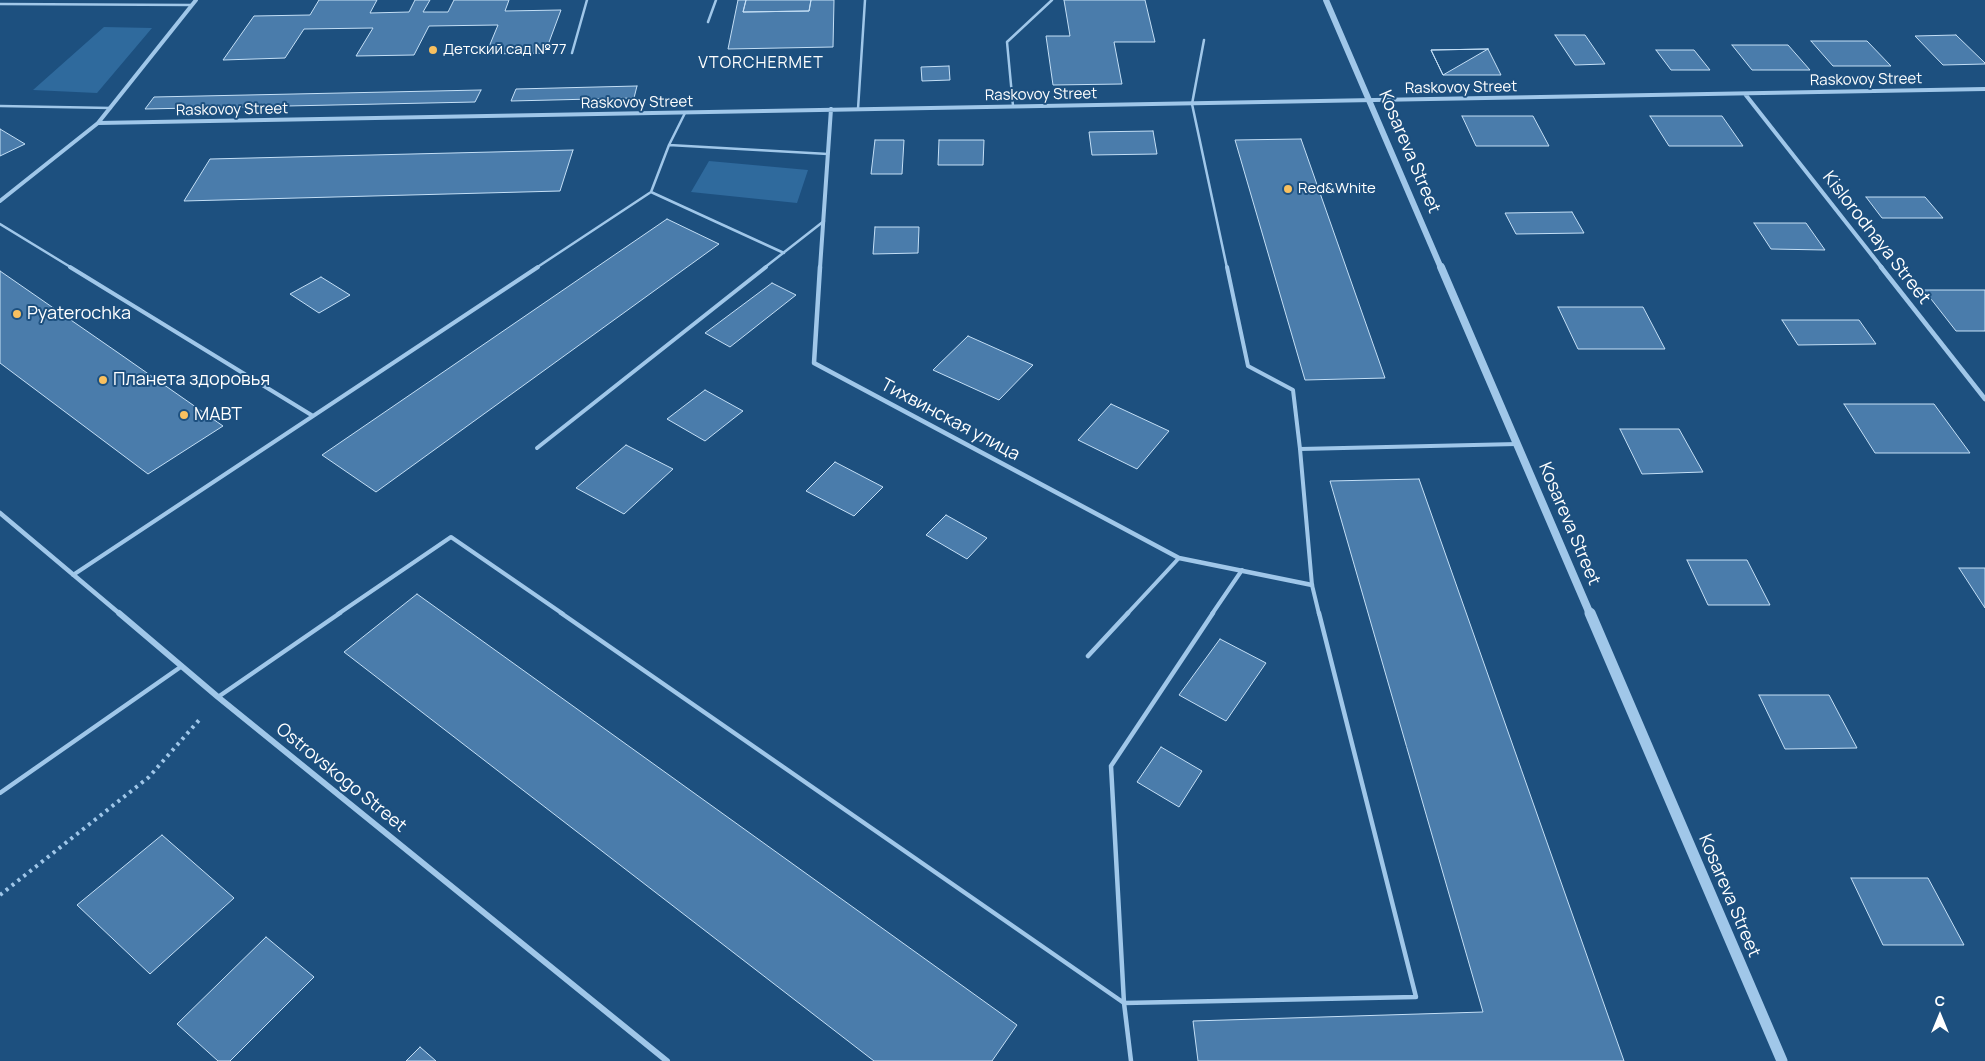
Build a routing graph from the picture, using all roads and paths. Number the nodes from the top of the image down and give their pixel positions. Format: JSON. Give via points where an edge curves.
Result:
{"nodes":[{"id":1,"x":196,"y":0,"type":"edge"},
{"id":2,"x":587,"y":0,"type":"edge"},
{"id":3,"x":716,"y":0,"type":"edge"},
{"id":4,"x":865,"y":0,"type":"edge"},
{"id":5,"x":1052,"y":0,"type":"edge"},
{"id":6,"x":1326,"y":0,"type":"edge"},
{"id":7,"x":0,"y":4,"type":"edge"},
{"id":8,"x":192,"y":5,"type":"junction"},
{"id":9,"x":708,"y":22,"type":"dead end"},
{"id":10,"x":1204,"y":40,"type":"dead end"},
{"id":11,"x":572,"y":54,"type":"dead end"},
{"id":12,"x":1985,"y":89,"type":"edge"},
{"id":13,"x":1745,"y":94,"type":"junction"},
{"id":14,"x":1368,"y":99,"type":"junction"},
{"id":15,"x":1192,"y":104,"type":"junction"},
{"id":16,"x":0,"y":106,"type":"edge"},
{"id":17,"x":1013,"y":106,"type":"junction"},
{"id":18,"x":110,"y":108,"type":"junction"},
{"id":19,"x":832,"y":109,"type":"junction"},
{"id":20,"x":858,"y":109,"type":"junction"},
{"id":21,"x":685,"y":113,"type":"junction"},
{"id":22,"x":98,"y":123,"type":"junction"},
{"id":23,"x":669,"y":145,"type":"junction"},
{"id":24,"x":828,"y":154,"type":"junction"},
{"id":25,"x":651,"y":192,"type":"junction"},
{"id":26,"x":0,"y":202,"type":"edge"},
{"id":27,"x":824,"y":221,"type":"junction"},
{"id":28,"x":0,"y":224,"type":"edge"},
{"id":29,"x":784,"y":253,"type":"junction"},
{"id":30,"x":1985,"y":400,"type":"edge"},
{"id":31,"x":313,"y":416,"type":"junction"},
{"id":32,"x":1517,"y":444,"type":"junction"},
{"id":33,"x":537,"y":448,"type":"dead end"},
{"id":34,"x":1300,"y":449,"type":"junction"},
{"id":35,"x":0,"y":513,"type":"edge"},
{"id":36,"x":1179,"y":558,"type":"junction"},
{"id":37,"x":1242,"y":570,"type":"junction"},
{"id":38,"x":73,"y":575,"type":"junction"},
{"id":39,"x":1312,"y":585,"type":"junction"},
{"id":40,"x":1088,"y":656,"type":"dead end"},
{"id":41,"x":182,"y":666,"type":"junction"},
{"id":42,"x":218,"y":698,"type":"junction"},
{"id":43,"x":0,"y":793,"type":"edge"},
{"id":44,"x":0,"y":895,"type":"edge"},
{"id":45,"x":1124,"y":1003,"type":"junction"},
{"id":46,"x":667,"y":1061,"type":"edge"},
{"id":47,"x":1131,"y":1061,"type":"edge"},
{"id":48,"x":1782,"y":1061,"type":"edge"}],
"edges":[{"from":1,"to":8,"type":"street"},
{"from":2,"to":11,"type":"lane"},
{"from":3,"to":9,"type":"lane"},
{"from":4,"to":20,"type":"lane"},
{"from":5,"to":17,"type":"lane","via":[[1007,42]]},
{"from":6,"to":14,"type":"street","name":"Kosareva Street"},
{"from":7,"to":8,"type":"lane"},
{"from":8,"to":18,"type":"street"},
{"from":10,"to":15,"type":"lane"},
{"from":12,"to":13,"type":"street","name":"Raskovoy Street"},
{"from":13,"to":14,"type":"street","name":"Raskovoy Street"},
{"from":13,"to":30,"type":"street","name":"Kislorodnaya Street"},
{"from":14,"to":15,"type":"street","name":"Raskovoy Street"},
{"from":14,"to":32,"type":"street","name":"Kosareva Street"},
{"from":15,"to":17,"type":"street","name":"Raskovoy Street"},
{"from":15,"to":34,"type":"lane","via":[[1248,366],[1293,390]]},
{"from":16,"to":18,"type":"lane"},
{"from":17,"to":20,"type":"street","name":"Raskovoy Street"},
{"from":18,"to":22,"type":"street"},
{"from":19,"to":20,"type":"street","name":"Raskovoy Street"},
{"from":19,"to":21,"type":"street","name":"Raskovoy Street"},
{"from":19,"to":24,"type":"street","name":"Тихвинская улица"},
{"from":21,"to":22,"type":"street","name":"Raskovoy Street"},
{"from":21,"to":23,"type":"lane"},
{"from":22,"to":26,"type":"street"},
{"from":23,"to":24,"type":"lane"},
{"from":23,"to":25,"type":"lane"},
{"from":24,"to":27,"type":"street","name":"Тихвинская улица"},
{"from":25,"to":29,"type":"lane"},
{"from":25,"to":31,"type":"lane"},
{"from":27,"to":29,"type":"lane"},
{"from":27,"to":36,"type":"street","name":"Тихвинская улица","via":[[814,363]]},
{"from":28,"to":31,"type":"lane"},
{"from":29,"to":33,"type":"lane"},
{"from":31,"to":38,"type":"lane"},
{"from":32,"to":34,"type":"lane"},
{"from":32,"to":48,"type":"street","name":"Kosareva Street"},
{"from":34,"to":39,"type":"lane"},
{"from":35,"to":38,"type":"street","name":"Ostrovskogo Street"},
{"from":36,"to":37,"type":"street","name":"Тихвинская улица"},
{"from":36,"to":40,"type":"lane"},
{"from":37,"to":39,"type":"street","name":"Тихвинская улица"},
{"from":37,"to":45,"type":"lane","via":[[1111,766]]},
{"from":38,"to":41,"type":"street","name":"Ostrovskogo Street"},
{"from":39,"to":45,"type":"lane","via":[[1416,997]]},
{"from":41,"to":42,"type":"street","name":"Ostrovskogo Street"},
{"from":41,"to":43,"type":"lane"},
{"from":42,"to":44,"type":"path","via":[[149,777]]},
{"from":42,"to":45,"type":"lane","via":[[451,537]]},
{"from":42,"to":46,"type":"street","name":"Ostrovskogo Street"},
{"from":45,"to":47,"type":"lane"}]}
